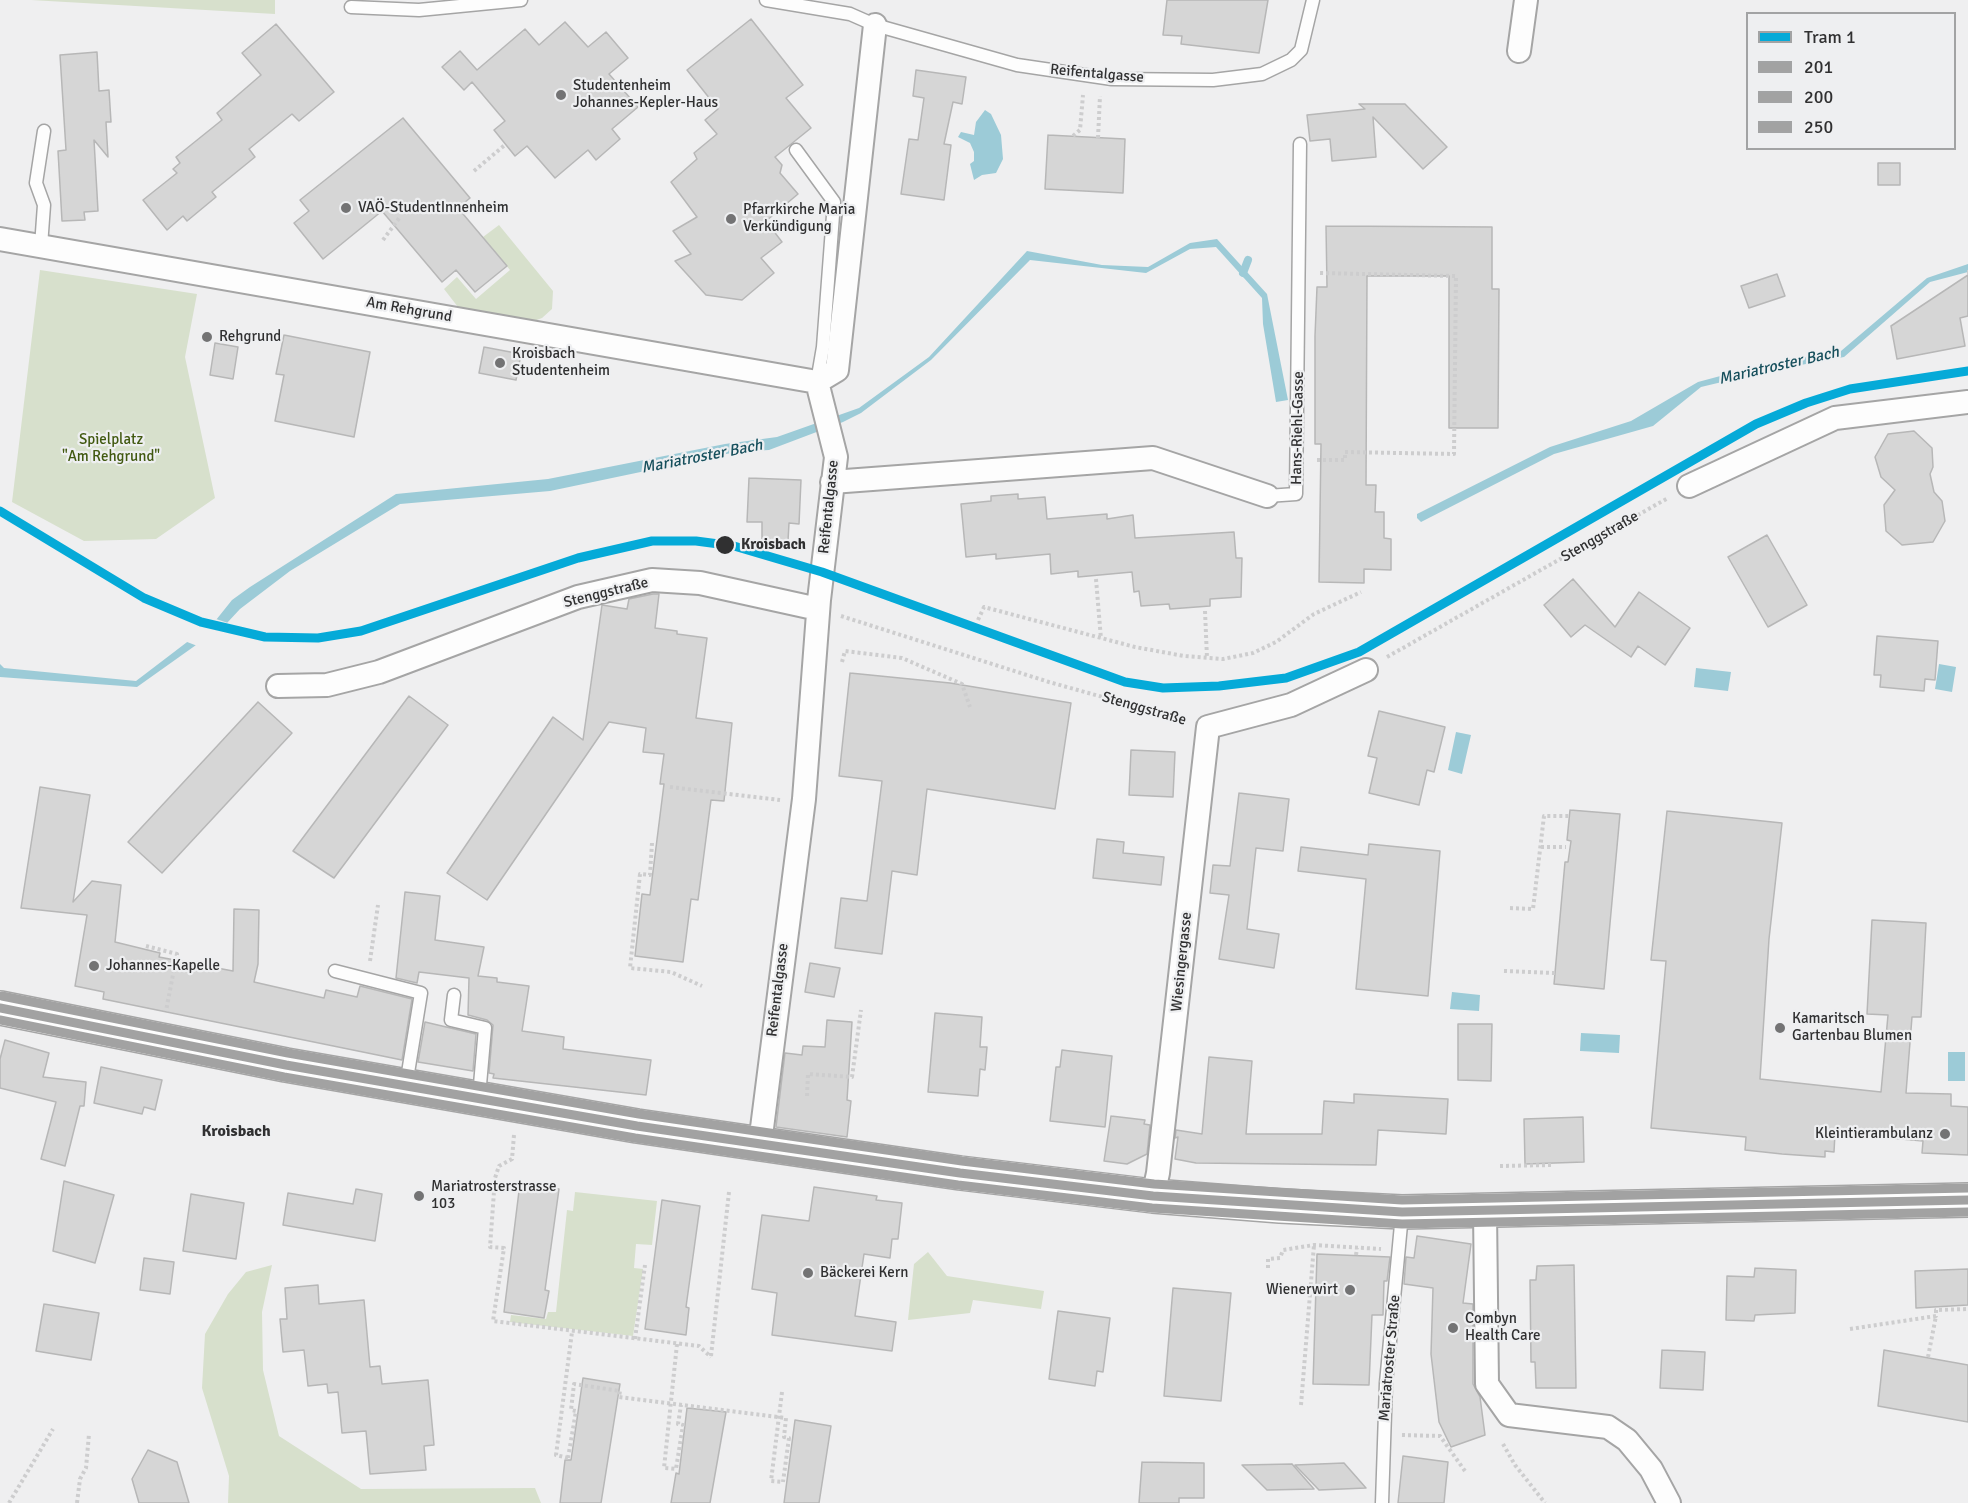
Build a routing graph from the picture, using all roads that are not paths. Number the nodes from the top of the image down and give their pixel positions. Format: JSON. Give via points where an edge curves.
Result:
{"nodes":[{"id":1,"x":521,"y":0,"type":"edge"},
{"id":2,"x":766,"y":0,"type":"edge"},
{"id":3,"x":1313,"y":0,"type":"edge"},
{"id":4,"x":1526,"y":0,"type":"edge"},
{"id":5,"x":351,"y":7,"type":"dead end"},
{"id":6,"x":875,"y":25,"type":"junction"},
{"id":7,"x":1519,"y":51,"type":"dead end"},
{"id":8,"x":44,"y":131,"type":"dead end"},
{"id":9,"x":1300,"y":144,"type":"dead end"},
{"id":10,"x":796,"y":150,"type":"dead end"},
{"id":11,"x":0,"y":239,"type":"edge"},
{"id":12,"x":41,"y":246,"type":"junction"},
{"id":13,"x":817,"y":382,"type":"junction"},
{"id":14,"x":1968,"y":402,"type":"edge"},
{"id":15,"x":832,"y":482,"type":"junction"},
{"id":16,"x":1689,"y":486,"type":"road end"},
{"id":17,"x":1267,"y":496,"type":"joint"},
{"id":18,"x":818,"y":609,"type":"junction"},
{"id":19,"x":1366,"y":670,"type":"road end"},
{"id":20,"x":278,"y":686,"type":"dead end"},
{"id":21,"x":335,"y":971,"type":"dead end"},
{"id":22,"x":454,"y":994,"type":"dead end"},
{"id":23,"x":0,"y":1008,"type":"edge"},
{"id":24,"x":405,"y":1086,"type":"junction"},
{"id":25,"x":479,"y":1100,"type":"junction"},
{"id":26,"x":754,"y":1143,"type":"junction"},
{"id":27,"x":1152,"y":1196,"type":"junction"},
{"id":28,"x":1968,"y":1200,"type":"edge"},
{"id":29,"x":1485,"y":1211,"type":"junction"},
{"id":30,"x":1402,"y":1212,"type":"junction"},
{"id":31,"x":1382,"y":1503,"type":"edge"},
{"id":32,"x":1669,"y":1503,"type":"edge"}],
"edges":[{"from":1,"to":5,"type":"lane","via":[[419,10]]},
{"from":2,"to":6,"type":"lane","name":"Reifentalgasse","via":[[850,14]]},
{"from":3,"to":6,"type":"lane","name":"Reifentalgasse","via":[[1308,31],[1301,50],[1291,60],[1262,74],[1213,80],[1101,77],[1017,65]]},
{"from":4,"to":7,"type":"street"},
{"from":6,"to":13,"type":"street","via":[[837,370]]},
{"from":8,"to":12,"type":"lane","via":[[36,183],[44,205]]},
{"from":9,"to":17,"type":"lane","name":"Hans-Riehl-Gasse","via":[[1296,494]]},
{"from":10,"to":13,"type":"lane","via":[[834,202]]},
{"from":11,"to":12,"type":"street","name":"Am Rehgrund"},
{"from":12,"to":13,"type":"street","name":"Am Rehgrund"},
{"from":13,"to":15,"type":"street","name":"Reifentalgasse","via":[[836,457]]},
{"from":14,"to":16,"type":"street","via":[[1835,418]]},
{"from":15,"to":17,"type":"street","name":"Hans-Riehl-Gasse","via":[[1153,458]]},
{"from":15,"to":18,"type":"street","name":"Reifentalgasse"},
{"from":18,"to":20,"type":"street","name":"Stenggstraße","via":[[700,583],[652,580],[578,597],[379,672],[327,685]]},
{"from":18,"to":26,"type":"street","name":"Reifentalgasse","via":[[804,799],[762,1128]]},
{"from":19,"to":27,"type":"street","name":"Wiesingergasse","via":[[1291,705],[1208,727],[1158,1173]]},
{"from":21,"to":24,"type":"lane","via":[[421,993]]},
{"from":22,"to":25,"type":"lane","via":[[452,1020],[485,1028]]},
{"from":23,"to":24,"type":"main road"},
{"from":24,"to":25,"type":"main road"},
{"from":25,"to":26,"type":"main road"},
{"from":26,"to":27,"type":"main road"},
{"from":27,"to":30,"type":"main road"},
{"from":28,"to":29,"type":"main road"},
{"from":29,"to":30,"type":"main road"},
{"from":29,"to":32,"type":"street","via":[[1487,1384],[1509,1416],[1608,1427],[1627,1440],[1651,1469]]},
{"from":30,"to":31,"type":"lane","name":"Mariatroster Straße","via":[[1386,1383]]}]}
